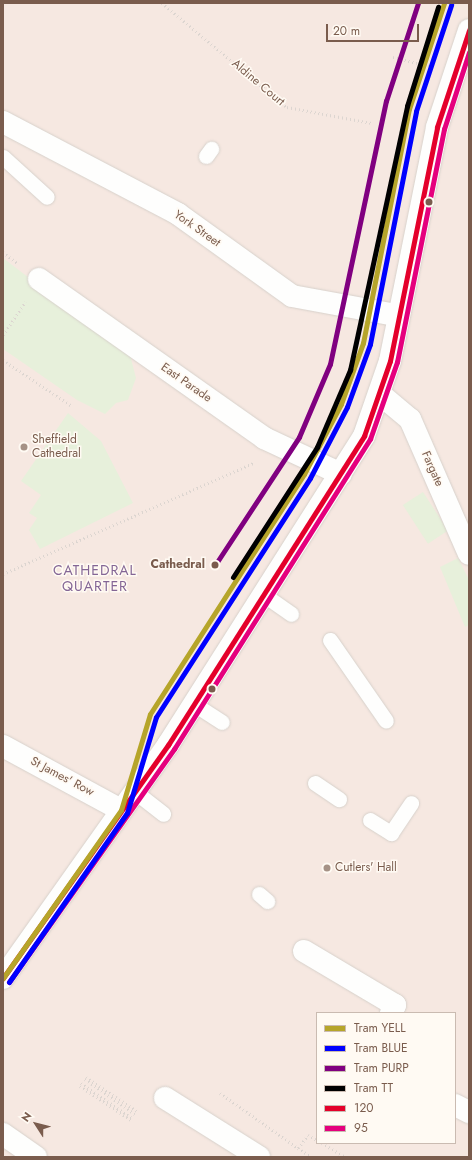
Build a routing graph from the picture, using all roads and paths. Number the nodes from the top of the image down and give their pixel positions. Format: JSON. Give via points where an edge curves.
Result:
{"nodes":[{"id":1,"x":162,"y":3,"type":"edge"},
{"id":2,"x":469,"y":30,"type":"edge"},
{"id":3,"x":393,"y":57,"type":"dead end"},
{"id":4,"x":462,"y":75,"type":"edge"},
{"id":5,"x":3,"y":122,"type":"edge"},
{"id":6,"x":372,"y":124,"type":"dead end"},
{"id":7,"x":3,"y":156,"type":"edge"},
{"id":8,"x":47,"y":197,"type":"dead end"},
{"id":9,"x":40,"y":279,"type":"joint"},
{"id":10,"x":396,"y":315,"type":"junction"},
{"id":11,"x":3,"y":335,"type":"edge"},
{"id":12,"x":3,"y":360,"type":"edge"},
{"id":13,"x":381,"y":395,"type":"junction"},
{"id":14,"x":72,"y":406,"type":"dead end"},
{"id":15,"x":289,"y":452,"type":"junction"},
{"id":16,"x":341,"y":474,"type":"junction"},
{"id":17,"x":463,"y":525,"type":"edge"},
{"id":18,"x":469,"y":554,"type":"edge"},
{"id":19,"x":3,"y":574,"type":"edge"},
{"id":20,"x":264,"y":595,"type":"junction"},
{"id":21,"x":291,"y":614,"type":"dead end"},
{"id":22,"x":330,"y":640,"type":"dead end"},
{"id":23,"x":194,"y":704,"type":"junction"},
{"id":24,"x":386,"y":721,"type":"dead end"},
{"id":25,"x":222,"y":722,"type":"dead end"},
{"id":26,"x":3,"y":746,"type":"edge"},
{"id":27,"x":315,"y":783,"type":"dead end"},
{"id":28,"x":134,"y":791,"type":"junction"},
{"id":29,"x":339,"y":799,"type":"dead end"},
{"id":30,"x":411,"y":803,"type":"dead end"},
{"id":31,"x":120,"y":810,"type":"junction"},
{"id":32,"x":163,"y":814,"type":"dead end"},
{"id":33,"x":370,"y":820,"type":"dead end"},
{"id":34,"x":304,"y":951,"type":"dead end"},
{"id":35,"x":3,"y":978,"type":"edge"},
{"id":36,"x":391,"y":1012,"type":"edge"},
{"id":37,"x":85,"y":1078,"type":"dead end"},
{"id":38,"x":81,"y":1085,"type":"dead end"},
{"id":39,"x":220,"y":1093,"type":"dead end"},
{"id":40,"x":165,"y":1098,"type":"dead end"},
{"id":41,"x":456,"y":1106,"type":"edge"},
{"id":42,"x":136,"y":1112,"type":"dead end"},
{"id":43,"x":469,"y":1112,"type":"edge"},
{"id":44,"x":131,"y":1119,"type":"dead end"},
{"id":45,"x":3,"y":1134,"type":"edge"},
{"id":46,"x":316,"y":1139,"type":"edge"},
{"id":47,"x":324,"y":1144,"type":"edge"},
{"id":48,"x":298,"y":1148,"type":"junction"},
{"id":49,"x":36,"y":1157,"type":"edge"},
{"id":50,"x":259,"y":1157,"type":"edge"},
{"id":51,"x":312,"y":1157,"type":"edge"},
{"id":52,"x":345,"y":1157,"type":"edge"}],
"edges":[{"from":1,"to":6,"type":"path","name":"Aldine Court","via":[[287,107]]},
{"from":2,"to":4,"type":"street"},
{"from":3,"to":4,"type":"path"},
{"from":4,"to":10,"type":"street","via":[[437,127]]},
{"from":5,"to":10,"type":"street","name":"York Street","via":[[178,214],[292,296]]},
{"from":7,"to":8,"type":"lane"},
{"from":9,"to":11,"type":"path"},
{"from":9,"to":15,"type":"street","name":"East Parade"},
{"from":10,"to":13,"type":"street"},
{"from":12,"to":14,"type":"path"},
{"from":13,"to":16,"type":"street","via":[[364,436]]},
{"from":13,"to":17,"type":"street","name":"Fargate","via":[[410,419]]},
{"from":15,"to":16,"type":"street","name":"East Parade"},
{"from":15,"to":19,"type":"path","via":[[244,465]]},
{"from":16,"to":20,"type":"street"},
{"from":17,"to":18,"type":"street","name":"Fargate"},
{"from":20,"to":21,"type":"lane"},
{"from":20,"to":23,"type":"street"},
{"from":22,"to":24,"type":"lane"},
{"from":23,"to":25,"type":"lane"},
{"from":23,"to":28,"type":"street"},
{"from":26,"to":31,"type":"street","name":"St James' Row"},
{"from":27,"to":29,"type":"lane"},
{"from":28,"to":31,"type":"street"},
{"from":28,"to":32,"type":"lane"},
{"from":30,"to":33,"type":"lane","via":[[391,833]]},
{"from":31,"to":35,"type":"street"},
{"from":34,"to":36,"type":"street","via":[[395,1004]]},
{"from":37,"to":42,"type":"path"},
{"from":38,"to":44,"type":"path"},
{"from":39,"to":48,"type":"path"},
{"from":40,"to":50,"type":"street"},
{"from":41,"to":43,"type":"street"},
{"from":45,"to":49,"type":"street"},
{"from":46,"to":48,"type":"path","via":[[308,1135]]},
{"from":47,"to":52,"type":"path"},
{"from":48,"to":51,"type":"path"}]}
